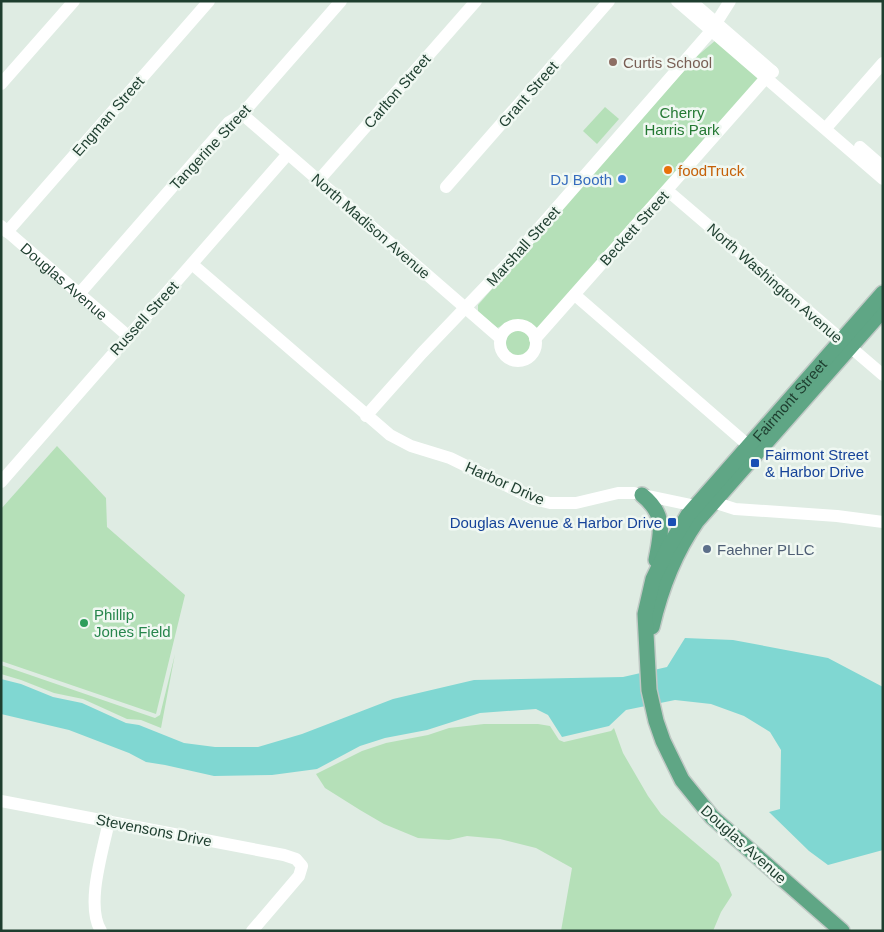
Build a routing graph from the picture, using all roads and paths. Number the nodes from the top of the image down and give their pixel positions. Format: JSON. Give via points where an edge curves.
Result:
{"nodes":[{"id":1,"x":74,"y":1,"type":"edge"},
{"id":2,"x":209,"y":1,"type":"edge"},
{"id":3,"x":341,"y":1,"type":"edge"},
{"id":4,"x":476,"y":1,"type":"edge"},
{"id":5,"x":609,"y":1,"type":"edge"},
{"id":6,"x":677,"y":1,"type":"edge"},
{"id":7,"x":691,"y":1,"type":"edge"},
{"id":8,"x":730,"y":1,"type":"edge"},
{"id":9,"x":714,"y":27,"type":"junction"},
{"id":10,"x":883,"y":63,"type":"edge"},
{"id":11,"x":769,"y":74,"type":"junction"},
{"id":12,"x":1,"y":84,"type":"edge"},
{"id":13,"x":242,"y":114,"type":"junction"},
{"id":14,"x":828,"y":125,"type":"junction"},
{"id":15,"x":287,"y":155,"type":"junction"},
{"id":16,"x":883,"y":167,"type":"edge"},
{"id":17,"x":883,"y":179,"type":"edge"},
{"id":18,"x":318,"y":180,"type":"junction"},
{"id":19,"x":446,"y":187,"type":"dead end"},
{"id":20,"x":668,"y":191,"type":"junction"},
{"id":21,"x":4,"y":229,"type":"edge"},
{"id":22,"x":192,"y":264,"type":"junction"},
{"id":23,"x":883,"y":293,"type":"edge"},
{"id":24,"x":79,"y":294,"type":"junction"},
{"id":25,"x":575,"y":295,"type":"junction"},
{"id":26,"x":465,"y":308,"type":"junction"},
{"id":27,"x":883,"y":310,"type":"edge"},
{"id":28,"x":128,"y":336,"type":"junction"},
{"id":29,"x":500,"y":338,"type":"junction"},
{"id":30,"x":535,"y":339,"type":"junction"},
{"id":31,"x":846,"y":343,"type":"junction"},
{"id":32,"x":883,"y":375,"type":"edge"},
{"id":33,"x":366,"y":416,"type":"junction"},
{"id":34,"x":753,"y":449,"type":"junction"},
{"id":35,"x":1,"y":482,"type":"edge"},
{"id":36,"x":642,"y":495,"type":"junction"},
{"id":37,"x":714,"y":502,"type":"junction"},
{"id":38,"x":696,"y":506,"type":"junction"},
{"id":39,"x":883,"y":522,"type":"edge"},
{"id":40,"x":653,"y":579,"type":"junction"},
{"id":41,"x":646,"y":656,"type":"junction"},
{"id":42,"x":1,"y":801,"type":"edge"},
{"id":43,"x":109,"y":821,"type":"junction"},
{"id":44,"x":101,"y":931,"type":"edge"},
{"id":45,"x":252,"y":931,"type":"edge"},
{"id":46,"x":842,"y":931,"type":"edge"}],
"edges":[{"from":1,"to":12,"type":"street"},
{"from":2,"to":21,"type":"street","name":"Engman Street"},
{"from":3,"to":13,"type":"street","name":"Tangerine Street"},
{"from":4,"to":18,"type":"street","name":"Carlton Street"},
{"from":5,"to":19,"type":"street","name":"Grant Street"},
{"from":6,"to":9,"type":"street"},
{"from":7,"to":9,"type":"street"},
{"from":8,"to":9,"type":"street","name":"Marshall Street"},
{"from":9,"to":11,"type":"street"},
{"from":9,"to":26,"type":"street","name":"Marshall Street","via":[[511,260]]},
{"from":10,"to":14,"type":"street"},
{"from":11,"to":14,"type":"street"},
{"from":11,"to":20,"type":"street","name":"Beckett Street"},
{"from":13,"to":15,"type":"street","name":"North Madison Avenue"},
{"from":13,"to":24,"type":"street","name":"Tangerine Street","via":[[229,122]]},
{"from":14,"to":16,"type":"street"},
{"from":14,"to":17,"type":"street"},
{"from":15,"to":18,"type":"street","name":"North Madison Avenue"},
{"from":15,"to":22,"type":"street","name":"Russell Street"},
{"from":18,"to":26,"type":"street","name":"North Madison Avenue"},
{"from":20,"to":25,"type":"street","name":"Beckett Street"},
{"from":20,"to":31,"type":"street","name":"North Washington Avenue"},
{"from":21,"to":24,"type":"street","name":"Douglas Avenue"},
{"from":22,"to":28,"type":"street","name":"Russell Street"},
{"from":22,"to":33,"type":"street","name":"Harbor Drive"},
{"from":23,"to":31,"type":"main road","name":"Fairmont Street"},
{"from":24,"to":28,"type":"street","name":"Douglas Avenue"},
{"from":25,"to":30,"type":"street","name":"Beckett Street"},
{"from":25,"to":34,"type":"street"},
{"from":26,"to":29,"type":"street","name":"North Madison Avenue"},
{"from":26,"to":33,"type":"street","name":"Marshall Street"},
{"from":27,"to":31,"type":"main road","name":"Fairmont Street"},
{"from":28,"to":35,"type":"street","name":"Russell Street"},
{"from":29,"to":30,"type":"street","via":[[507,328],[518,325],[529,329]]},
{"from":29,"to":30,"type":"street","name":"Beckett Street","via":[[504,355],[514,361],[531,356]]},
{"from":31,"to":32,"type":"street","name":"North Washington Avenue"},
{"from":31,"to":34,"type":"main road","name":"Fairmont Street"},
{"from":33,"to":36,"type":"street","name":"Harbor Drive","via":[[401,442],[450,458],[542,501],[567,504],[618,493]]},
{"from":34,"to":37,"type":"main road","name":"Fairmont Street"},
{"from":34,"to":38,"type":"main road","name":"Fairmont Street"},
{"from":36,"to":38,"type":"street","name":"Harbor Drive"},
{"from":36,"to":40,"type":"main road","via":[[654,506],[661,524]]},
{"from":37,"to":38,"type":"street","name":"Harbor Drive"},
{"from":37,"to":39,"type":"street","name":"Harbor Drive","via":[[735,509]]},
{"from":37,"to":41,"type":"main road","name":"Douglas Avenue","via":[[687,535],[670,568]]},
{"from":38,"to":40,"type":"main road","name":"Douglas Avenue","via":[[668,548]]},
{"from":40,"to":41,"type":"main road","name":"Douglas Avenue","via":[[645,614]]},
{"from":41,"to":46,"type":"main road","name":"Douglas Avenue","via":[[649,690],[662,741],[700,804],[727,832]]},
{"from":42,"to":43,"type":"street","name":"Stevensons Drive"},
{"from":43,"to":44,"type":"street","via":[[94,895],[96,924]]},
{"from":43,"to":45,"type":"street","name":"Stevensons Drive","via":[[296,859],[302,866],[299,876]]}]}
